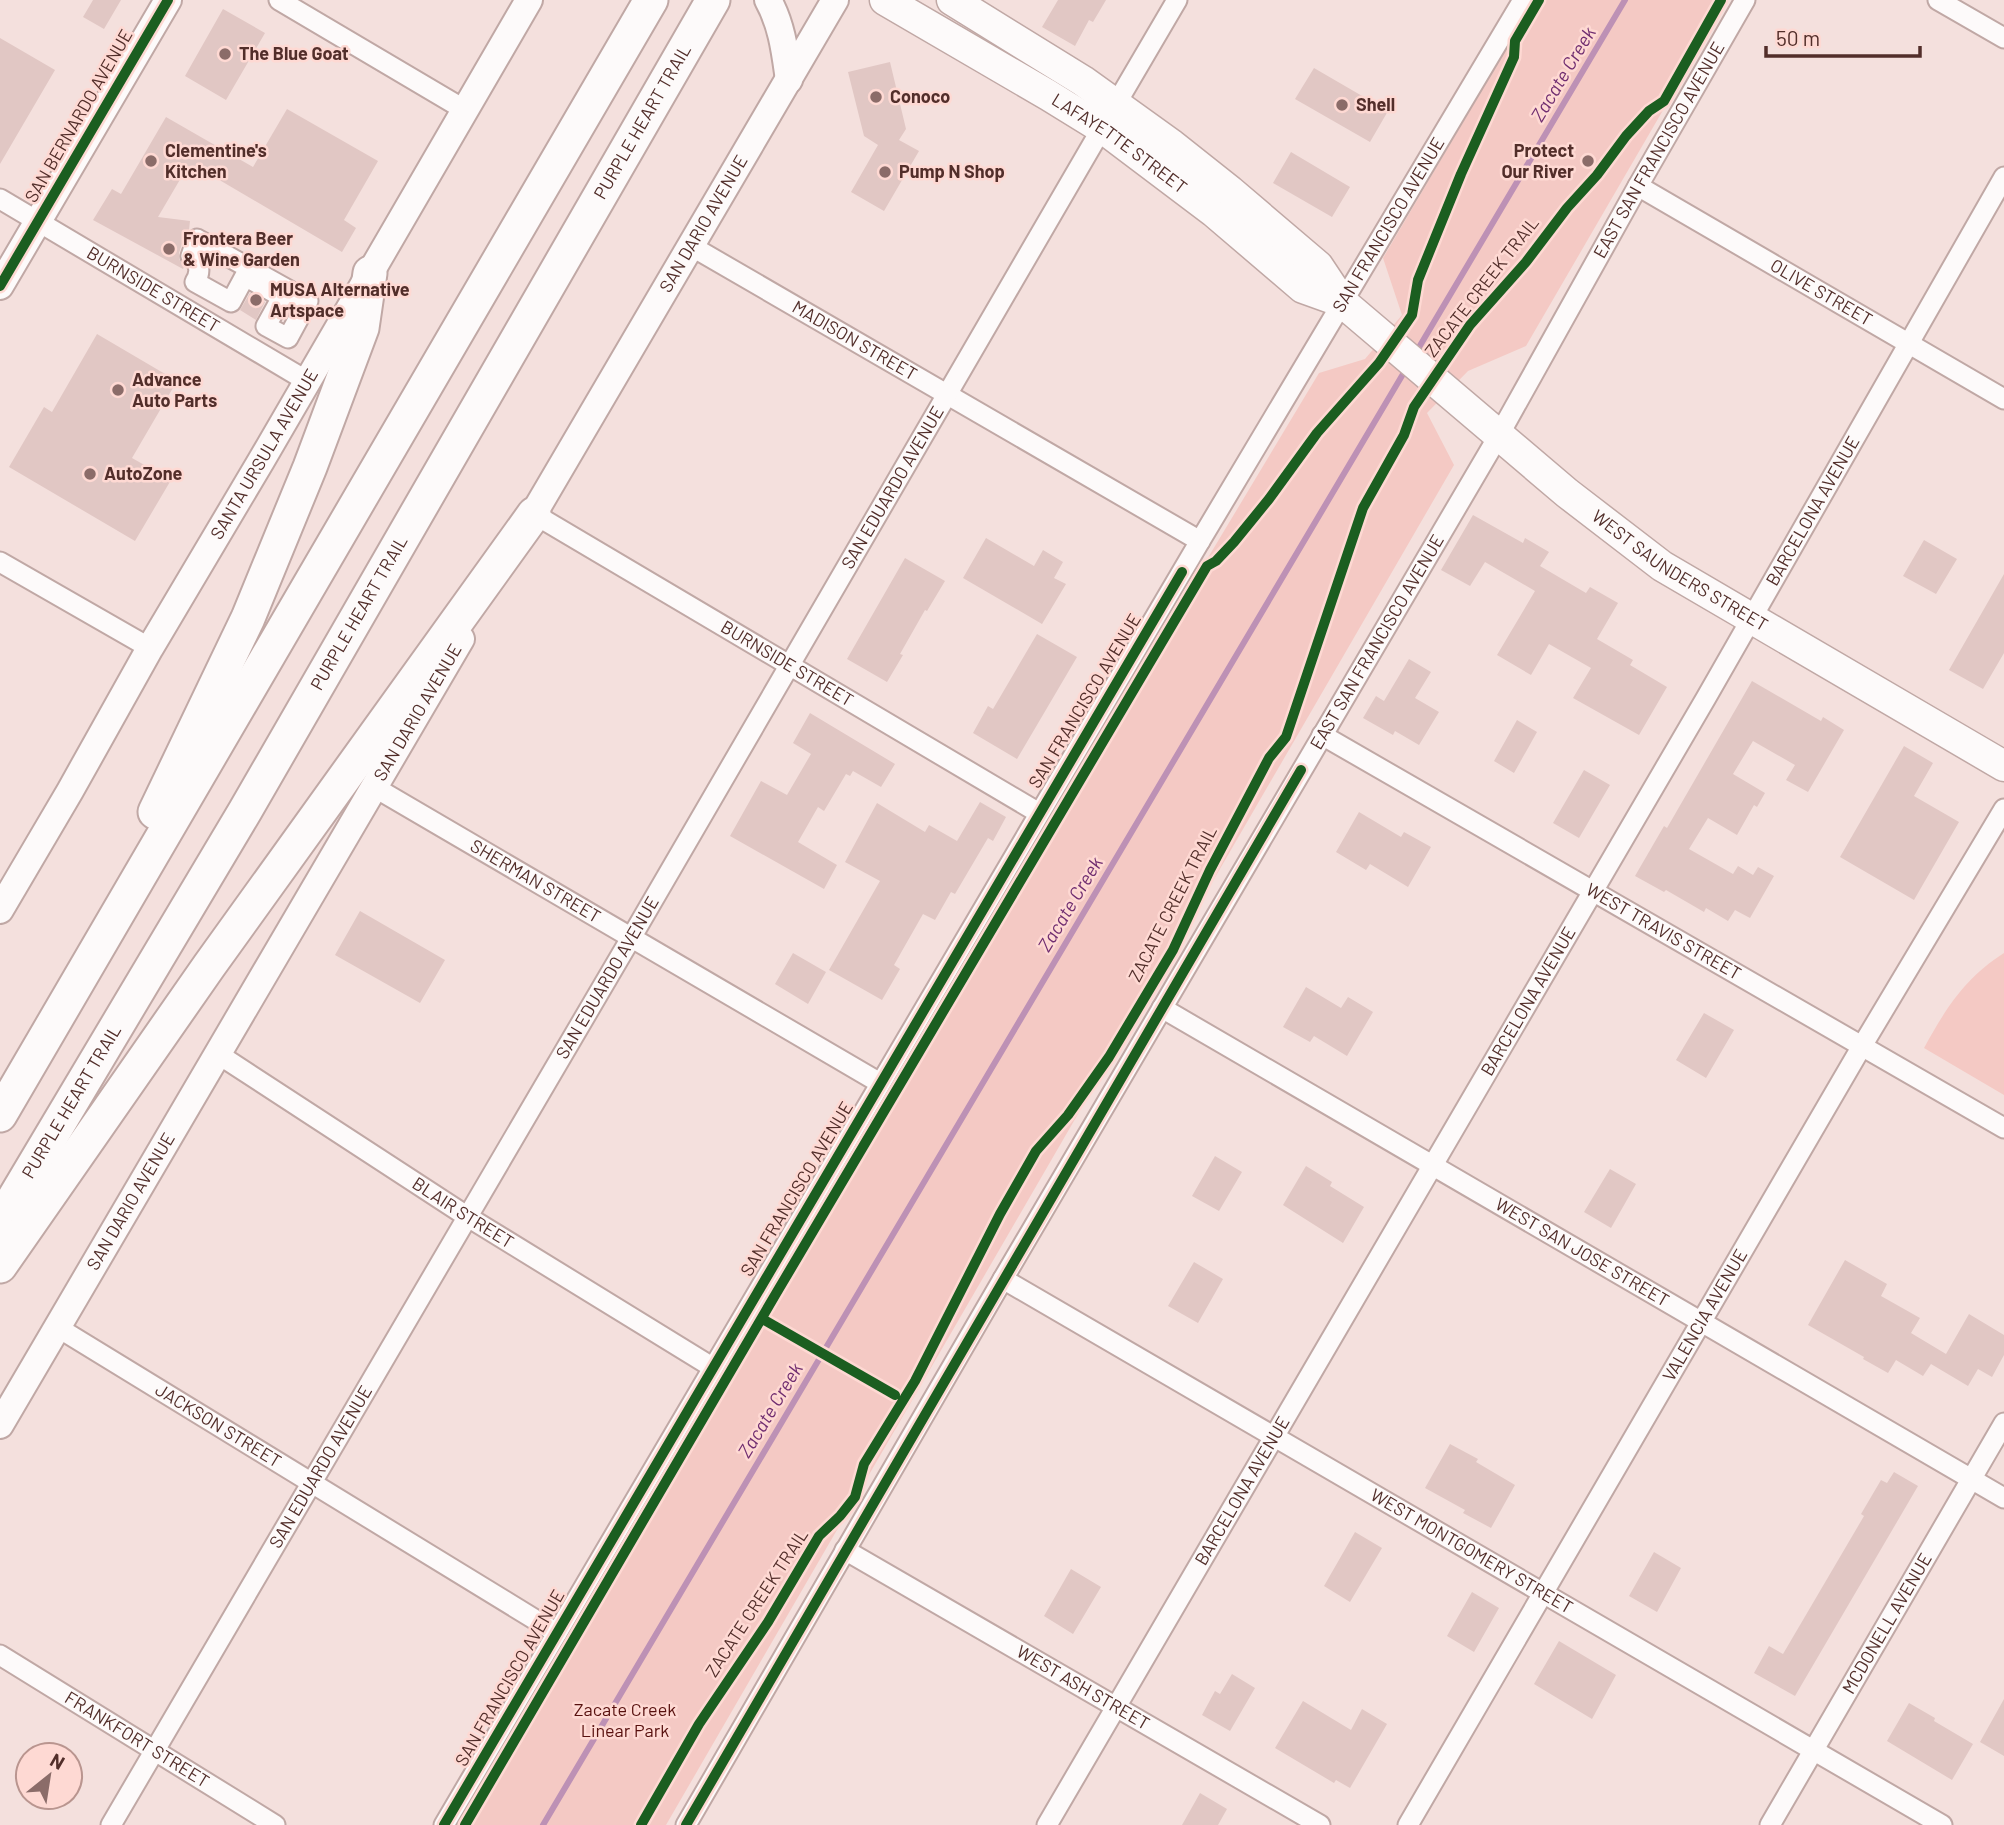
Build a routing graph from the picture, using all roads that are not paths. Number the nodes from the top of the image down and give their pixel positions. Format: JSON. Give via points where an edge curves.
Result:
{"nodes":[{"id":1,"x":167,"y":0,"type":"edge"},
{"id":2,"x":279,"y":0,"type":"edge"},
{"id":3,"x":529,"y":0,"type":"edge"},
{"id":4,"x":651,"y":0,"type":"edge"},
{"id":5,"x":768,"y":0,"type":"edge"},
{"id":6,"x":835,"y":0,"type":"edge"},
{"id":7,"x":885,"y":0,"type":"edge"},
{"id":8,"x":952,"y":0,"type":"edge"},
{"id":9,"x":1177,"y":0,"type":"edge"},
{"id":10,"x":1745,"y":0,"type":"edge"},
{"id":11,"x":1938,"y":0,"type":"edge"},
{"id":12,"x":712,"y":2,"type":"edge"},
{"id":13,"x":1517,"y":2,"type":"edge"},
{"id":14,"x":2004,"y":38,"type":"edge"},
{"id":15,"x":789,"y":80,"type":"junction"},
{"id":16,"x":465,"y":110,"type":"junction"},
{"id":17,"x":1109,"y":116,"type":"junction"},
{"id":18,"x":2004,"y":177,"type":"edge"},
{"id":19,"x":1638,"y":186,"type":"junction"},
{"id":20,"x":0,"y":199,"type":"edge"},
{"id":21,"x":38,"y":221,"type":"junction"},
{"id":22,"x":691,"y":246,"type":"junction"},
{"id":23,"x":370,"y":273,"type":"junction"},
{"id":24,"x":0,"y":286,"type":"edge"},
{"id":25,"x":231,"y":302,"type":"joint"},
{"id":26,"x":1342,"y":302,"type":"junction"},
{"id":27,"x":1383,"y":337,"type":"joint"},
{"id":28,"x":1908,"y":343,"type":"junction"},
{"id":29,"x":307,"y":381,"type":"junction"},
{"id":30,"x":946,"y":394,"type":"junction"},
{"id":31,"x":2004,"y":399,"type":"edge"},
{"id":32,"x":1499,"y":435,"type":"junction"},
{"id":33,"x":534,"y":514,"type":"junction"},
{"id":34,"x":1200,"y":541,"type":"junction"},
{"id":35,"x":0,"y":562,"type":"edge"},
{"id":36,"x":1750,"y":619,"type":"junction"},
{"id":37,"x":150,"y":648,"type":"junction"},
{"id":38,"x":790,"y":666,"type":"junction"},
{"id":39,"x":1321,"y":735,"type":"junction"},
{"id":40,"x":2004,"y":766,"type":"edge"},
{"id":41,"x":374,"y":787,"type":"junction"},
{"id":42,"x":2004,"y":809,"type":"edge"},
{"id":43,"x":1039,"y":813,"type":"junction"},
{"id":44,"x":1592,"y":891,"type":"junction"},
{"id":45,"x":0,"y":909,"type":"edge"},
{"id":46,"x":631,"y":938,"type":"junction"},
{"id":47,"x":1162,"y":1008,"type":"junction"},
{"id":48,"x":41,"y":1044,"type":"junction"},
{"id":49,"x":1862,"y":1046,"type":"junction"},
{"id":50,"x":218,"y":1054,"type":"junction"},
{"id":51,"x":880,"y":1083,"type":"junction"},
{"id":52,"x":0,"y":1115,"type":"edge"},
{"id":53,"x":2004,"y":1128,"type":"edge"},
{"id":54,"x":1432,"y":1165,"type":"junction"},
{"id":55,"x":468,"y":1217,"type":"junction"},
{"id":56,"x":0,"y":1222,"type":"edge"},
{"id":57,"x":0,"y":1266,"type":"edge"},
{"id":58,"x":1003,"y":1279,"type":"junction"},
{"id":59,"x":1702,"y":1322,"type":"junction"},
{"id":60,"x":57,"y":1327,"type":"junction"},
{"id":61,"x":712,"y":1367,"type":"junction"},
{"id":62,"x":2004,"y":1423,"type":"edge"},
{"id":63,"x":0,"y":1425,"type":"edge"},
{"id":64,"x":1273,"y":1436,"type":"junction"},
{"id":65,"x":1971,"y":1479,"type":"junction"},
{"id":66,"x":312,"y":1483,"type":"junction"},
{"id":67,"x":2004,"y":1498,"type":"edge"},
{"id":68,"x":845,"y":1550,"type":"junction"},
{"id":69,"x":1543,"y":1593,"type":"junction"},
{"id":70,"x":557,"y":1633,"type":"junction"},
{"id":71,"x":0,"y":1655,"type":"edge"},
{"id":72,"x":1116,"y":1707,"type":"junction"},
{"id":73,"x":155,"y":1750,"type":"junction"},
{"id":74,"x":1813,"y":1750,"type":"junction"},
{"id":75,"x":691,"y":1824,"type":"edge"},
{"id":76,"x":111,"y":1825,"type":"edge"},
{"id":77,"x":275,"y":1825,"type":"edge"},
{"id":78,"x":444,"y":1825,"type":"edge"},
{"id":79,"x":1047,"y":1825,"type":"edge"},
{"id":80,"x":1320,"y":1825,"type":"edge"},
{"id":81,"x":1408,"y":1825,"type":"edge"},
{"id":82,"x":1770,"y":1825,"type":"edge"},
{"id":83,"x":1942,"y":1825,"type":"edge"}],
"edges":[{"from":1,"to":21,"type":"main road","name":"SAN BERNARDO AVENUE"},
{"from":2,"to":16,"type":"street"},
{"from":3,"to":16,"type":"main road","name":"SANTA URSULA AVENUE"},
{"from":4,"to":48,"type":"highway"},
{"from":5,"to":15,"type":"main road","via":[[784,43]]},
{"from":6,"to":15,"type":"main road","name":"SAN DARIO AVENUE"},
{"from":7,"to":17,"type":"main road","name":"LAFAYETTE STREET"},
{"from":8,"to":17,"type":"main road","name":"LAFAYETTE STREET","via":[[1083,81]]},
{"from":9,"to":17,"type":"street","name":"SAN EDUARDO AVENUE"},
{"from":10,"to":19,"type":"street","name":"EAST SAN FRANCISCO AVENUE"},
{"from":11,"to":14,"type":"street"},
{"from":12,"to":56,"type":"highway","name":"PURPLE HEART TRAIL","via":[[245,811]]},
{"from":13,"to":26,"type":"street","name":"SAN FRANCISCO AVENUE"},
{"from":15,"to":22,"type":"main road","name":"SAN DARIO AVENUE"},
{"from":16,"to":23,"type":"main road","name":"SANTA URSULA AVENUE"},
{"from":17,"to":26,"type":"main road","name":"LAFAYETTE STREET","via":[[1148,161],[1303,288]]},
{"from":17,"to":30,"type":"street","name":"SAN EDUARDO AVENUE"},
{"from":18,"to":28,"type":"street","name":"BARCELONA AVENUE"},
{"from":19,"to":28,"type":"street","name":"OLIVE STREET"},
{"from":19,"to":32,"type":"street","name":"EAST SAN FRANCISCO AVENUE"},
{"from":20,"to":21,"type":"street","name":"BURNSIDE STREET"},
{"from":21,"to":24,"type":"main road","name":"SAN BERNARDO AVENUE"},
{"from":21,"to":29,"type":"street","name":"BURNSIDE STREET"},
{"from":22,"to":30,"type":"street","name":"MADISON STREET"},
{"from":22,"to":33,"type":"main road","name":"SAN DARIO AVENUE"},
{"from":23,"to":29,"type":"main road","name":"SANTA URSULA AVENUE"},
{"from":23,"to":48,"type":"highway","via":[[362,328],[248,618]]},
{"from":25,"to":25,"type":"street","via":[[245,276],[282,297],[266,326],[288,338],[308,302],[197,239],[191,256],[198,266],[195,282]]},
{"from":26,"to":27,"type":"main road","name":"LAFAYETTE STREET"},
{"from":26,"to":34,"type":"street","name":"SAN FRANCISCO AVENUE"},
{"from":27,"to":32,"type":"main road","name":"WEST SAUNDERS STREET"},
{"from":28,"to":31,"type":"street","name":"OLIVE STREET"},
{"from":28,"to":36,"type":"street","name":"BARCELONA AVENUE"},
{"from":29,"to":37,"type":"main road","name":"SANTA URSULA AVENUE"},
{"from":30,"to":34,"type":"street","name":"MADISON STREET"},
{"from":30,"to":38,"type":"street","name":"SAN EDUARDO AVENUE"},
{"from":32,"to":36,"type":"main road","name":"WEST SAUNDERS STREET","via":[[1633,545]]},
{"from":32,"to":39,"type":"street","name":"EAST SAN FRANCISCO AVENUE"},
{"from":33,"to":38,"type":"street","name":"BURNSIDE STREET"},
{"from":33,"to":41,"type":"main road","name":"SAN DARIO AVENUE"},
{"from":33,"to":57,"type":"highway"},
{"from":34,"to":43,"type":"street","name":"SAN FRANCISCO AVENUE"},
{"from":35,"to":37,"type":"street"},
{"from":36,"to":40,"type":"main road","name":"WEST SAUNDERS STREET"},
{"from":36,"to":44,"type":"street","name":"BARCELONA AVENUE"},
{"from":37,"to":45,"type":"main road","name":"SANTA URSULA AVENUE"},
{"from":38,"to":43,"type":"street","name":"BURNSIDE STREET"},
{"from":38,"to":46,"type":"street","name":"SAN EDUARDO AVENUE"},
{"from":39,"to":44,"type":"street","name":"WEST TRAVIS STREET"},
{"from":39,"to":47,"type":"street","name":"EAST SAN FRANCISCO AVENUE"},
{"from":41,"to":46,"type":"street","name":"SHERMAN STREET"},
{"from":41,"to":50,"type":"main road","name":"SAN DARIO AVENUE"},
{"from":42,"to":49,"type":"street","name":"VALENCIA AVENUE"},
{"from":43,"to":51,"type":"street","name":"SAN FRANCISCO AVENUE"},
{"from":44,"to":49,"type":"street","name":"WEST TRAVIS STREET"},
{"from":44,"to":54,"type":"street","name":"BARCELONA AVENUE"},
{"from":46,"to":51,"type":"street","name":"SHERMAN STREET"},
{"from":46,"to":55,"type":"street","name":"SAN EDUARDO AVENUE"},
{"from":47,"to":54,"type":"street","name":"WEST SAN JOSE STREET"},
{"from":47,"to":58,"type":"street","name":"EAST SAN FRANCISCO AVENUE"},
{"from":48,"to":52,"type":"highway"},
{"from":49,"to":53,"type":"street","name":"WEST TRAVIS STREET"},
{"from":49,"to":59,"type":"street","name":"VALENCIA AVENUE"},
{"from":50,"to":55,"type":"street","name":"BLAIR STREET"},
{"from":50,"to":60,"type":"main road","name":"SAN DARIO AVENUE"},
{"from":51,"to":61,"type":"street","name":"SAN FRANCISCO AVENUE"},
{"from":54,"to":59,"type":"street","name":"WEST SAN JOSE STREET"},
{"from":54,"to":64,"type":"street","name":"BARCELONA AVENUE"},
{"from":55,"to":61,"type":"street","name":"BLAIR STREET"},
{"from":55,"to":66,"type":"street","name":"SAN EDUARDO AVENUE"},
{"from":58,"to":64,"type":"street","name":"WEST MONTGOMERY STREET"},
{"from":58,"to":68,"type":"street","name":"EAST SAN FRANCISCO AVENUE"},
{"from":59,"to":65,"type":"street","name":"WEST SAN JOSE STREET"},
{"from":59,"to":69,"type":"street","name":"VALENCIA AVENUE"},
{"from":60,"to":63,"type":"main road","name":"SAN DARIO AVENUE"},
{"from":60,"to":66,"type":"street","name":"JACKSON STREET"},
{"from":61,"to":70,"type":"street","name":"SAN FRANCISCO AVENUE"},
{"from":62,"to":65,"type":"street","name":"MCDONELL AVENUE"},
{"from":64,"to":69,"type":"street","name":"WEST MONTGOMERY STREET"},
{"from":64,"to":72,"type":"street","name":"BARCELONA AVENUE"},
{"from":65,"to":67,"type":"street","name":"WEST SAN JOSE STREET"},
{"from":65,"to":74,"type":"street","name":"MCDONELL AVENUE"},
{"from":66,"to":70,"type":"street","name":"JACKSON STREET"},
{"from":66,"to":73,"type":"street","name":"SAN EDUARDO AVENUE"},
{"from":68,"to":72,"type":"street","name":"WEST ASH STREET"},
{"from":68,"to":75,"type":"street","name":"EAST SAN FRANCISCO AVENUE"},
{"from":69,"to":74,"type":"street","name":"WEST MONTGOMERY STREET"},
{"from":69,"to":81,"type":"street","name":"VALENCIA AVENUE"},
{"from":70,"to":78,"type":"street","name":"SAN FRANCISCO AVENUE"},
{"from":71,"to":73,"type":"street","name":"FRANKFORT STREET"},
{"from":72,"to":79,"type":"street","name":"BARCELONA AVENUE"},
{"from":72,"to":80,"type":"street","name":"WEST ASH STREET"},
{"from":73,"to":76,"type":"street","name":"SAN EDUARDO AVENUE"},
{"from":73,"to":77,"type":"street","name":"FRANKFORT STREET"},
{"from":74,"to":82,"type":"street","name":"MCDONELL AVENUE"},
{"from":74,"to":83,"type":"street","name":"WEST MONTGOMERY STREET"}]}
